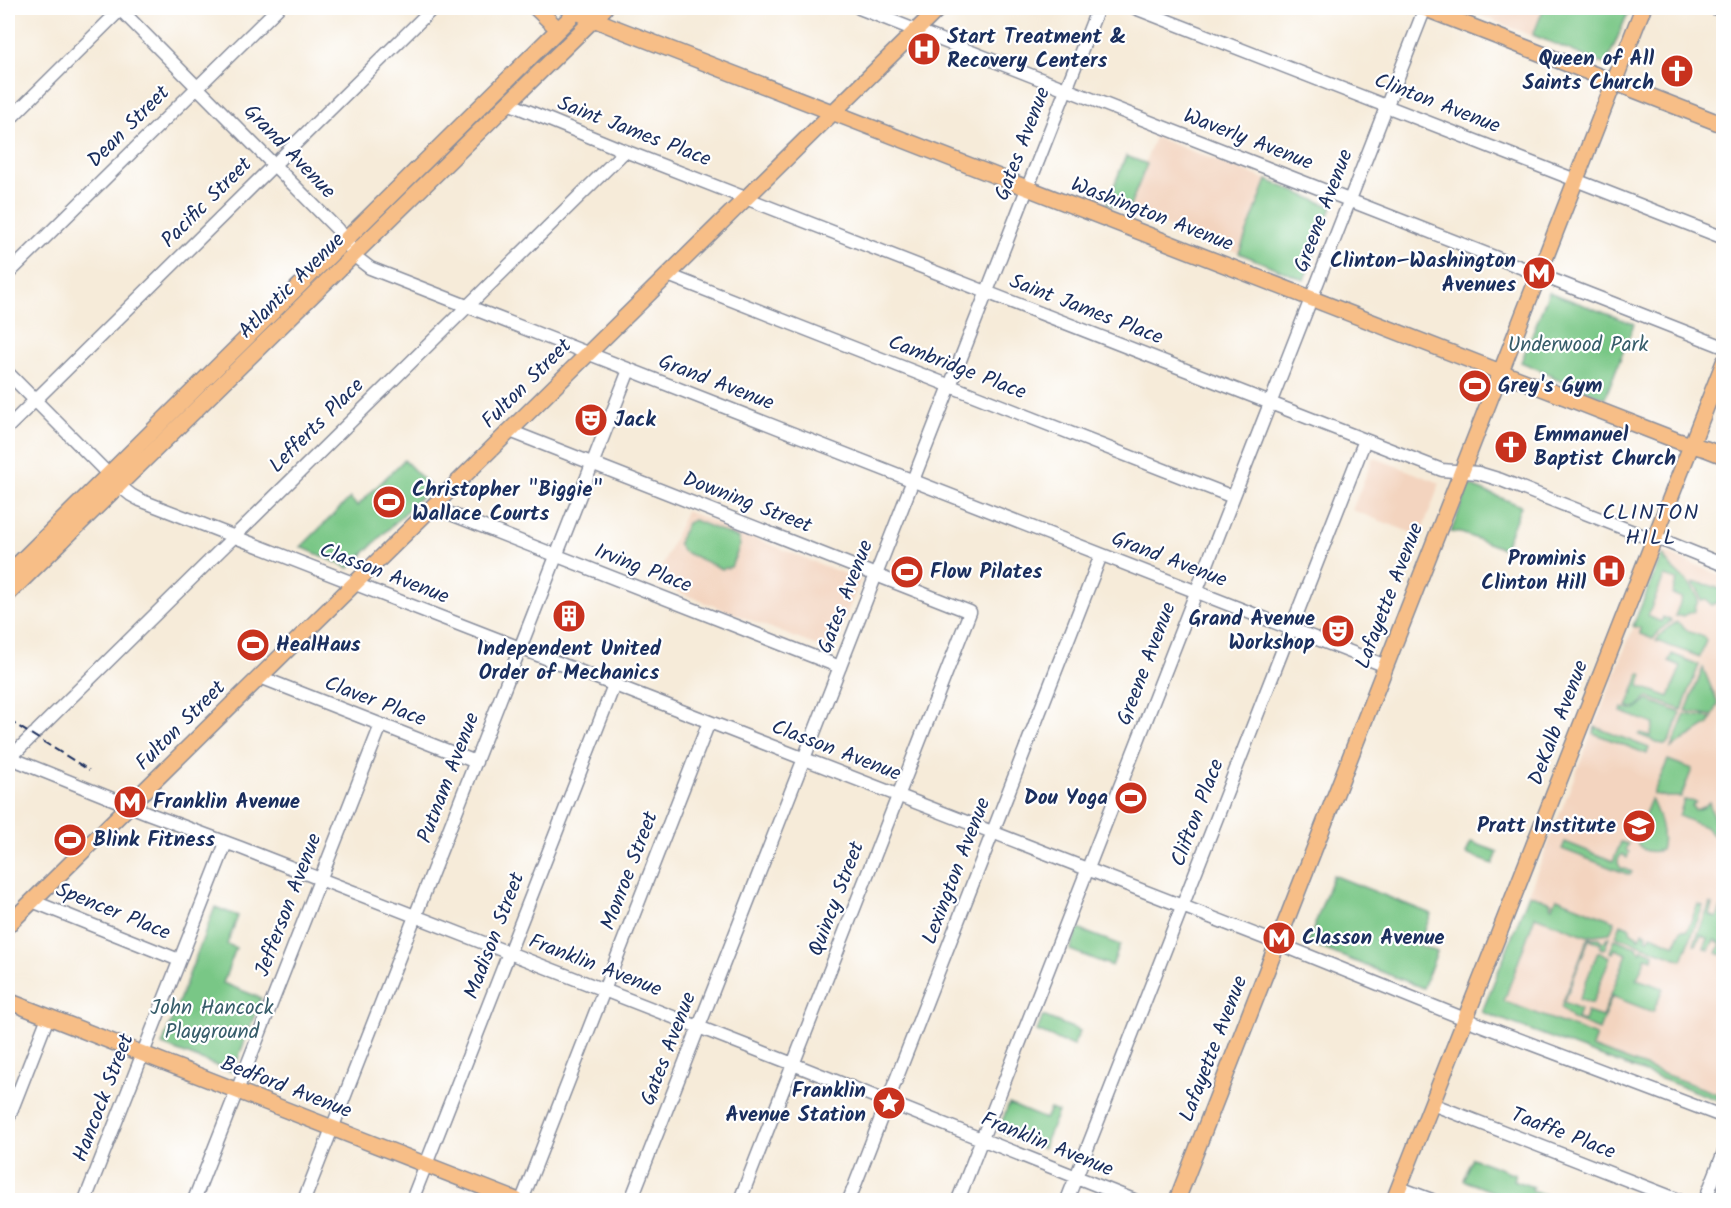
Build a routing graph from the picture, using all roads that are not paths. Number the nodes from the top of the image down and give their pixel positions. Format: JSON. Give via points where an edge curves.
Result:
{"nodes":[{"id":1,"x":121,"y":8,"type":"edge"},
{"id":2,"x":278,"y":8,"type":"edge"},
{"id":3,"x":433,"y":8,"type":"edge"},
{"id":4,"x":536,"y":8,"type":"edge"},
{"id":5,"x":605,"y":8,"type":"edge"},
{"id":6,"x":859,"y":8,"type":"edge"},
{"id":7,"x":939,"y":8,"type":"edge"},
{"id":8,"x":1098,"y":8,"type":"edge"},
{"id":9,"x":1135,"y":8,"type":"edge"},
{"id":10,"x":1425,"y":8,"type":"edge"},
{"id":11,"x":1643,"y":8,"type":"edge"},
{"id":12,"x":1714,"y":8,"type":"edge"},
{"id":13,"x":574,"y":9,"type":"edge"},
{"id":14,"x":1724,"y":11,"type":"edge"},
{"id":15,"x":594,"y":19,"type":"junction"},
{"id":16,"x":558,"y":29,"type":"junction"},
{"id":17,"x":916,"y":30,"type":"junction"},
{"id":18,"x":1614,"y":82,"type":"junction"},
{"id":19,"x":197,"y":87,"type":"junction"},
{"id":20,"x":1066,"y":89,"type":"junction"},
{"id":21,"x":508,"y":103,"type":"junction"},
{"id":22,"x":1387,"y":106,"type":"junction"},
{"id":23,"x":832,"y":113,"type":"junction"},
{"id":24,"x":8,"y":121,"type":"edge"},
{"id":25,"x":1724,"y":124,"type":"edge"},
{"id":26,"x":625,"y":151,"type":"junction"},
{"id":27,"x":274,"y":164,"type":"junction"},
{"id":28,"x":1576,"y":180,"type":"junction"},
{"id":29,"x":1027,"y":189,"type":"junction"},
{"id":30,"x":746,"y":198,"type":"junction"},
{"id":31,"x":1349,"y":201,"type":"junction"},
{"id":32,"x":1724,"y":238,"type":"edge"},
{"id":33,"x":344,"y":240,"type":"junction"},
{"id":34,"x":354,"y":254,"type":"junction"},
{"id":35,"x":8,"y":274,"type":"edge"},
{"id":36,"x":1538,"y":274,"type":"junction"},
{"id":37,"x":668,"y":275,"type":"junction"},
{"id":38,"x":987,"y":292,"type":"junction"},
{"id":39,"x":1311,"y":299,"type":"junction"},
{"id":40,"x":466,"y":306,"type":"junction"},
{"id":41,"x":1724,"y":347,"type":"edge"},
{"id":42,"x":588,"y":354,"type":"junction"},
{"id":43,"x":1724,"y":362,"type":"edge"},
{"id":44,"x":629,"y":370,"type":"junction"},
{"id":45,"x":8,"y":373,"type":"edge"},
{"id":46,"x":1500,"y":373,"type":"junction"},
{"id":47,"x":950,"y":386,"type":"junction"},
{"id":48,"x":34,"y":400,"type":"junction"},
{"id":49,"x":1270,"y":403,"type":"junction"},
{"id":50,"x":8,"y":427,"type":"edge"},
{"id":51,"x":510,"y":431,"type":"junction"},
{"id":52,"x":1365,"y":440,"type":"junction"},
{"id":53,"x":1690,"y":445,"type":"junction"},
{"id":54,"x":1724,"y":456,"type":"edge"},
{"id":55,"x":592,"y":464,"type":"junction"},
{"id":56,"x":1461,"y":472,"type":"junction"},
{"id":57,"x":108,"y":474,"type":"junction"},
{"id":58,"x":912,"y":481,"type":"junction"},
{"id":59,"x":120,"y":486,"type":"junction"},
{"id":60,"x":1233,"y":497,"type":"junction"},
{"id":61,"x":433,"y":507,"type":"junction"},
{"id":62,"x":233,"y":536,"type":"junction"},
{"id":63,"x":1654,"y":538,"type":"junction"},
{"id":64,"x":1101,"y":555,"type":"junction"},
{"id":65,"x":557,"y":556,"type":"junction"},
{"id":66,"x":1724,"y":565,"type":"edge"},
{"id":67,"x":8,"y":574,"type":"edge"},
{"id":68,"x":876,"y":575,"type":"junction"},
{"id":69,"x":355,"y":584,"type":"junction"},
{"id":70,"x":1196,"y":592,"type":"junction"},
{"id":71,"x":8,"y":594,"type":"edge"},
{"id":72,"x":970,"y":612,"type":"joint"},
{"id":73,"x":1291,"y":629,"type":"junction"},
{"id":74,"x":520,"y":648,"type":"junction"},
{"id":75,"x":1386,"y":666,"type":"junction"},
{"id":76,"x":840,"y":667,"type":"junction"},
{"id":77,"x":260,"y":677,"type":"junction"},
{"id":78,"x":614,"y":685,"type":"junction"},
{"id":79,"x":709,"y":722,"type":"junction"},
{"id":80,"x":381,"y":725,"type":"junction"},
{"id":81,"x":8,"y":757,"type":"edge"},
{"id":82,"x":804,"y":759,"type":"junction"},
{"id":83,"x":476,"y":762,"type":"junction"},
{"id":84,"x":898,"y":796,"type":"junction"},
{"id":85,"x":129,"y":806,"type":"junction"},
{"id":86,"x":993,"y":834,"type":"junction"},
{"id":87,"x":226,"y":843,"type":"junction"},
{"id":88,"x":1087,"y":870,"type":"junction"},
{"id":89,"x":320,"y":879,"type":"junction"},
{"id":90,"x":32,"y":901,"type":"junction"},
{"id":91,"x":1182,"y":908,"type":"junction"},
{"id":92,"x":415,"y":916,"type":"junction"},
{"id":93,"x":8,"y":925,"type":"edge"},
{"id":94,"x":1277,"y":944,"type":"junction"},
{"id":95,"x":509,"y":953,"type":"junction"},
{"id":96,"x":179,"y":960,"type":"junction"},
{"id":97,"x":604,"y":991,"type":"junction"},
{"id":98,"x":8,"y":1001,"type":"edge"},
{"id":99,"x":48,"y":1017,"type":"junction"},
{"id":100,"x":1466,"y":1019,"type":"junction"},
{"id":101,"x":698,"y":1027,"type":"junction"},
{"id":102,"x":142,"y":1054,"type":"junction"},
{"id":103,"x":793,"y":1064,"type":"junction"},
{"id":104,"x":237,"y":1091,"type":"junction"},
{"id":105,"x":888,"y":1101,"type":"junction"},
{"id":106,"x":1432,"y":1104,"type":"junction"},
{"id":107,"x":1724,"y":1117,"type":"edge"},
{"id":108,"x":8,"y":1119,"type":"edge"},
{"id":109,"x":332,"y":1129,"type":"junction"},
{"id":110,"x":982,"y":1140,"type":"junction"},
{"id":111,"x":1724,"y":1152,"type":"edge"},
{"id":112,"x":426,"y":1165,"type":"junction"},
{"id":113,"x":1077,"y":1177,"type":"junction"},
{"id":114,"x":1397,"y":1194,"type":"edge"},
{"id":115,"x":85,"y":1200,"type":"edge"},
{"id":116,"x":194,"y":1200,"type":"edge"},
{"id":117,"x":304,"y":1200,"type":"edge"},
{"id":118,"x":412,"y":1200,"type":"edge"},
{"id":119,"x":516,"y":1200,"type":"edge"},
{"id":120,"x":522,"y":1200,"type":"edge"},
{"id":121,"x":631,"y":1200,"type":"edge"},
{"id":122,"x":740,"y":1200,"type":"edge"},
{"id":123,"x":849,"y":1200,"type":"edge"},
{"id":124,"x":958,"y":1200,"type":"edge"},
{"id":125,"x":1067,"y":1200,"type":"edge"},
{"id":126,"x":1134,"y":1200,"type":"edge"},
{"id":127,"x":1177,"y":1200,"type":"edge"},
{"id":128,"x":1432,"y":1200,"type":"edge"},
{"id":129,"x":1679,"y":1200,"type":"edge"},
{"id":130,"x":1705,"y":1200,"type":"edge"}],
"edges":[{"from":1,"to":19,"type":"street","name":"Grand Avenue"},
{"from":1,"to":24,"type":"street"},
{"from":2,"to":19,"type":"street","name":"Dean Street"},
{"from":3,"to":27,"type":"street","name":"Pacific Street"},
{"from":4,"to":16,"type":"main road"},
{"from":5,"to":15,"type":"main road","name":"Atlantic Avenue"},
{"from":6,"to":17,"type":"street","name":"Waverly Avenue"},
{"from":7,"to":17,"type":"main road","name":"Fulton Street"},
{"from":8,"to":20,"type":"street","name":"Gates Avenue"},
{"from":9,"to":22,"type":"street","name":"Clinton Avenue"},
{"from":10,"to":18,"type":"main road"},
{"from":10,"to":22,"type":"street","name":"Greene Avenue"},
{"from":11,"to":18,"type":"main road","name":"Lafayette Avenue"},
{"from":12,"to":14,"type":"street"},
{"from":13,"to":15,"type":"main road","name":"Washington Avenue"},
{"from":13,"to":16,"type":"main road","name":"Atlantic Avenue"},
{"from":15,"to":21,"type":"main road","name":"Atlantic Avenue"},
{"from":15,"to":23,"type":"main road","name":"Washington Avenue"},
{"from":16,"to":33,"type":"main road","name":"Atlantic Avenue"},
{"from":17,"to":20,"type":"street","name":"Waverly Avenue"},
{"from":17,"to":23,"type":"main road","name":"Fulton Street"},
{"from":18,"to":25,"type":"main road"},
{"from":18,"to":28,"type":"main road","name":"Lafayette Avenue"},
{"from":19,"to":27,"type":"street","name":"Grand Avenue"},
{"from":19,"to":35,"type":"street","name":"Dean Street"},
{"from":20,"to":29,"type":"street","name":"Gates Avenue"},
{"from":20,"to":31,"type":"street","name":"Waverly Avenue"},
{"from":21,"to":26,"type":"street","name":"Saint James Place"},
{"from":21,"to":34,"type":"main road","name":"Atlantic Avenue"},
{"from":22,"to":28,"type":"street","name":"Clinton Avenue"},
{"from":22,"to":31,"type":"street","name":"Greene Avenue"},
{"from":23,"to":29,"type":"main road","name":"Washington Avenue"},
{"from":23,"to":30,"type":"main road","name":"Fulton Street"},
{"from":26,"to":30,"type":"street","name":"Saint James Place"},
{"from":26,"to":40,"type":"street","name":"Lefferts Place"},
{"from":27,"to":33,"type":"street","name":"Grand Avenue"},
{"from":27,"to":48,"type":"street","name":"Pacific Street"},
{"from":28,"to":32,"type":"street","name":"Clinton Avenue"},
{"from":28,"to":36,"type":"main road","name":"Lafayette Avenue"},
{"from":29,"to":38,"type":"street","name":"Gates Avenue"},
{"from":29,"to":39,"type":"main road","name":"Washington Avenue"},
{"from":30,"to":37,"type":"main road","name":"Fulton Street"},
{"from":30,"to":38,"type":"street","name":"Saint James Place"},
{"from":31,"to":36,"type":"street","name":"Waverly Avenue"},
{"from":31,"to":39,"type":"street","name":"Greene Avenue"},
{"from":33,"to":34,"type":"street","name":"Grand Avenue"},
{"from":33,"to":57,"type":"main road","name":"Atlantic Avenue"},
{"from":34,"to":40,"type":"street","name":"Grand Avenue","via":[[370,268]]},
{"from":34,"to":59,"type":"main road","name":"Atlantic Avenue"},
{"from":36,"to":41,"type":"street","name":"Waverly Avenue"},
{"from":36,"to":46,"type":"main road","name":"Lafayette Avenue"},
{"from":37,"to":42,"type":"main road","name":"Fulton Street"},
{"from":37,"to":47,"type":"street","name":"Cambridge Place"},
{"from":38,"to":47,"type":"street","name":"Gates Avenue"},
{"from":38,"to":49,"type":"street","name":"Saint James Place"},
{"from":39,"to":46,"type":"main road","name":"Washington Avenue"},
{"from":39,"to":49,"type":"street","name":"Greene Avenue"},
{"from":40,"to":42,"type":"street","name":"Grand Avenue"},
{"from":40,"to":62,"type":"street","name":"Lefferts Place"},
{"from":42,"to":44,"type":"street","name":"Grand Avenue"},
{"from":42,"to":51,"type":"main road","name":"Fulton Street"},
{"from":43,"to":53,"type":"main road","name":"DeKalb Avenue"},
{"from":44,"to":55,"type":"street","name":"Putnam Avenue"},
{"from":44,"to":58,"type":"street","name":"Grand Avenue"},
{"from":45,"to":48,"type":"street","name":"Classon Avenue"},
{"from":46,"to":53,"type":"main road","name":"Washington Avenue"},
{"from":46,"to":56,"type":"main road","name":"Lafayette Avenue"},
{"from":47,"to":58,"type":"street","name":"Gates Avenue"},
{"from":47,"to":60,"type":"street","name":"Cambridge Place"},
{"from":48,"to":50,"type":"street","name":"Pacific Street"},
{"from":48,"to":57,"type":"street","name":"Classon Avenue"},
{"from":49,"to":52,"type":"street","name":"Saint James Place"},
{"from":49,"to":60,"type":"street","name":"Greene Avenue"},
{"from":51,"to":55,"type":"street","name":"Downing Street"},
{"from":51,"to":61,"type":"main road","name":"Fulton Street"},
{"from":52,"to":56,"type":"street","name":"Saint James Place","via":[[1442,470]]},
{"from":52,"to":73,"type":"street","name":"Clifton Place"},
{"from":53,"to":54,"type":"main road","name":"Washington Avenue"},
{"from":53,"to":63,"type":"main road","name":"DeKalb Avenue"},
{"from":55,"to":65,"type":"street","name":"Putnam Avenue"},
{"from":55,"to":68,"type":"street","name":"Downing Street"},
{"from":56,"to":63,"type":"street","name":"Saint James Place","via":[[1501,480]]},
{"from":56,"to":75,"type":"main road","name":"Lafayette Avenue"},
{"from":57,"to":59,"type":"street","name":"Classon Avenue"},
{"from":57,"to":67,"type":"main road","name":"Atlantic Avenue"},
{"from":58,"to":64,"type":"street","name":"Grand Avenue"},
{"from":58,"to":68,"type":"street","name":"Gates Avenue"},
{"from":59,"to":62,"type":"street","name":"Classon Avenue","via":[[140,500]]},
{"from":59,"to":71,"type":"main road","name":"Atlantic Avenue"},
{"from":60,"to":70,"type":"street","name":"Greene Avenue"},
{"from":61,"to":65,"type":"street","name":"Irving Place"},
{"from":61,"to":69,"type":"main road","name":"Fulton Street"},
{"from":62,"to":69,"type":"street","name":"Classon Avenue"},
{"from":62,"to":81,"type":"street","name":"Lefferts Place"},
{"from":63,"to":66,"type":"street","name":"Saint James Place"},
{"from":63,"to":100,"type":"main road","name":"DeKalb Avenue"},
{"from":64,"to":70,"type":"street","name":"Grand Avenue"},
{"from":64,"to":86,"type":"street","name":"Lexington Avenue"},
{"from":65,"to":74,"type":"street","name":"Putnam Avenue"},
{"from":65,"to":76,"type":"street","name":"Irving Place"},
{"from":68,"to":72,"type":"street","name":"Downing Street"},
{"from":68,"to":76,"type":"street","name":"Gates Avenue"},
{"from":69,"to":74,"type":"street","name":"Classon Avenue"},
{"from":69,"to":77,"type":"main road","name":"Fulton Street"},
{"from":70,"to":73,"type":"street","name":"Grand Avenue"},
{"from":70,"to":88,"type":"street","name":"Greene Avenue"},
{"from":72,"to":84,"type":"street","name":"Quincy Street"},
{"from":73,"to":75,"type":"street","name":"Grand Avenue"},
{"from":73,"to":91,"type":"street","name":"Clifton Place"},
{"from":74,"to":78,"type":"street","name":"Classon Avenue"},
{"from":74,"to":83,"type":"street","name":"Putnam Avenue"},
{"from":75,"to":94,"type":"main road","name":"Lafayette Avenue"},
{"from":76,"to":82,"type":"street","name":"Gates Avenue"},
{"from":77,"to":80,"type":"street","name":"Claver Place"},
{"from":77,"to":85,"type":"main road","name":"Fulton Street"},
{"from":78,"to":79,"type":"street","name":"Classon Avenue"},
{"from":78,"to":95,"type":"street","name":"Madison Street"},
{"from":79,"to":82,"type":"street","name":"Classon Avenue"},
{"from":79,"to":97,"type":"street","name":"Monroe Street"},
{"from":80,"to":83,"type":"street","name":"Claver Place"},
{"from":80,"to":89,"type":"street","name":"Jefferson Avenue"},
{"from":81,"to":85,"type":"street","name":"Franklin Avenue"},
{"from":82,"to":84,"type":"street","name":"Classon Avenue"},
{"from":82,"to":101,"type":"street","name":"Gates Avenue"},
{"from":83,"to":92,"type":"street","name":"Putnam Avenue"},
{"from":84,"to":86,"type":"street","name":"Classon Avenue"},
{"from":84,"to":103,"type":"street","name":"Quincy Street"},
{"from":85,"to":87,"type":"street","name":"Franklin Avenue"},
{"from":85,"to":90,"type":"main road","name":"Fulton Street"},
{"from":86,"to":88,"type":"street","name":"Classon Avenue"},
{"from":86,"to":105,"type":"street","name":"Lexington Avenue"},
{"from":87,"to":89,"type":"street","name":"Franklin Avenue"},
{"from":87,"to":96,"type":"street","name":"Hancock Street"},
{"from":88,"to":91,"type":"street","name":"Classon Avenue"},
{"from":88,"to":110,"type":"street","name":"Greene Avenue"},
{"from":89,"to":92,"type":"street","name":"Franklin Avenue"},
{"from":89,"to":104,"type":"street","name":"Jefferson Avenue"},
{"from":90,"to":93,"type":"main road","name":"Fulton Street"},
{"from":90,"to":96,"type":"street","name":"Spencer Place"},
{"from":91,"to":94,"type":"street","name":"Classon Avenue"},
{"from":91,"to":113,"type":"street","name":"Clifton Place"},
{"from":92,"to":95,"type":"street","name":"Franklin Avenue"},
{"from":92,"to":109,"type":"street","name":"Putnam Avenue"},
{"from":94,"to":100,"type":"street","name":"Classon Avenue"},
{"from":94,"to":127,"type":"main road","name":"Lafayette Avenue"},
{"from":95,"to":97,"type":"street","name":"Franklin Avenue"},
{"from":95,"to":112,"type":"street","name":"Madison Street"},
{"from":96,"to":102,"type":"street","name":"Hancock Street"},
{"from":97,"to":101,"type":"street","name":"Franklin Avenue"},
{"from":97,"to":120,"type":"street","name":"Monroe Street"},
{"from":98,"to":99,"type":"main road","name":"Bedford Avenue"},
{"from":99,"to":102,"type":"main road","name":"Bedford Avenue"},
{"from":99,"to":108,"type":"street"},
{"from":100,"to":106,"type":"main road","name":"DeKalb Avenue"},
{"from":100,"to":107,"type":"street","name":"Classon Avenue"},
{"from":101,"to":103,"type":"street","name":"Franklin Avenue"},
{"from":101,"to":121,"type":"street","name":"Gates Avenue"},
{"from":102,"to":104,"type":"main road","name":"Bedford Avenue"},
{"from":102,"to":115,"type":"street","name":"Hancock Street"},
{"from":103,"to":105,"type":"street","name":"Franklin Avenue"},
{"from":103,"to":122,"type":"street","name":"Quincy Street"},
{"from":104,"to":109,"type":"main road","name":"Bedford Avenue"},
{"from":104,"to":116,"type":"street","name":"Jefferson Avenue"},
{"from":105,"to":110,"type":"street","name":"Franklin Avenue"},
{"from":105,"to":123,"type":"street","name":"Lexington Avenue"},
{"from":106,"to":114,"type":"main road","name":"DeKalb Avenue"},
{"from":106,"to":129,"type":"street","name":"Taaffe Place"},
{"from":109,"to":112,"type":"main road","name":"Bedford Avenue"},
{"from":109,"to":117,"type":"street","name":"Putnam Avenue"},
{"from":110,"to":113,"type":"street","name":"Franklin Avenue"},
{"from":110,"to":124,"type":"street","name":"Greene Avenue"},
{"from":111,"to":130,"type":"street"},
{"from":112,"to":118,"type":"street","name":"Madison Street"},
{"from":112,"to":119,"type":"main road","name":"Bedford Avenue"},
{"from":113,"to":125,"type":"street","name":"Clifton Place"},
{"from":113,"to":126,"type":"street","name":"Franklin Avenue"},
{"from":114,"to":128,"type":"street"}]}
